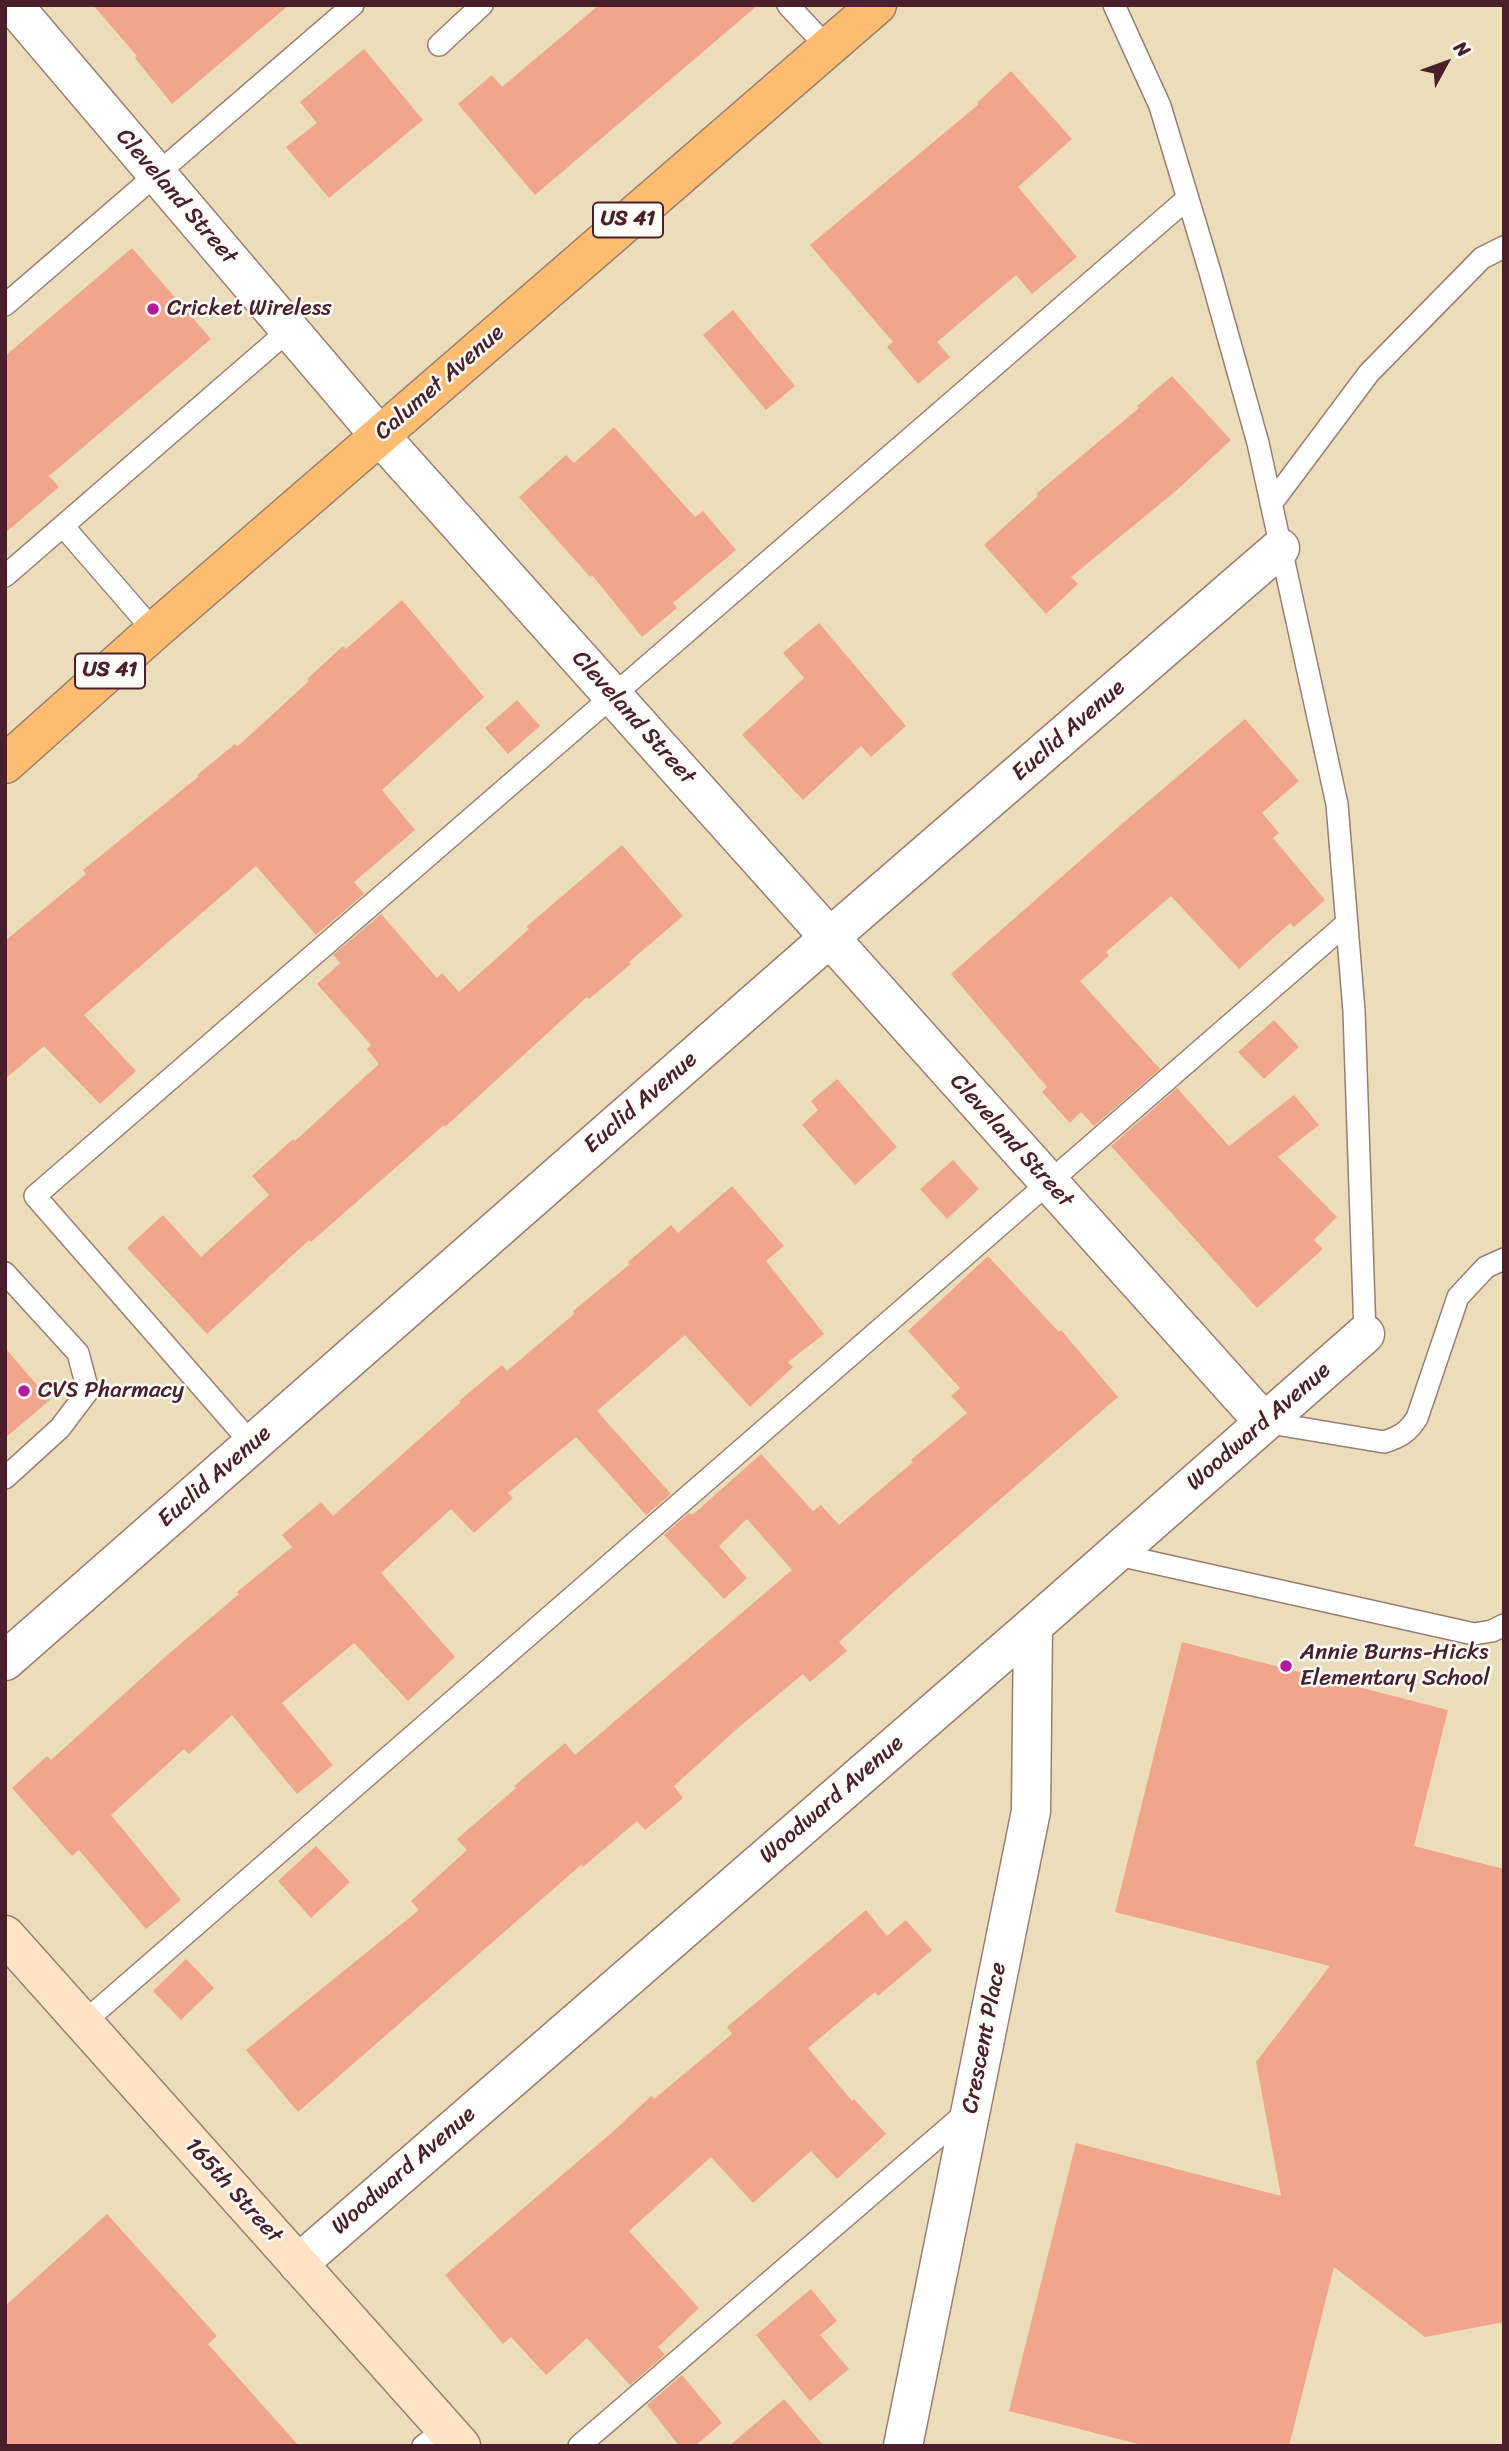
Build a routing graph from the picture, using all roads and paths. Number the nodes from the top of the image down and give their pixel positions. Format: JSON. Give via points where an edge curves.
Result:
{"nodes":[{"id":1,"x":13,"y":5,"type":"edge"},
{"id":2,"x":353,"y":5,"type":"edge"},
{"id":3,"x":482,"y":5,"type":"edge"},
{"id":4,"x":788,"y":5,"type":"edge"},
{"id":5,"x":877,"y":5,"type":"edge"},
{"id":6,"x":1114,"y":5,"type":"edge"},
{"id":7,"x":439,"y":45,"type":"dead end"},
{"id":8,"x":828,"y":48,"type":"junction"},
{"id":9,"x":156,"y":174,"type":"junction"},
{"id":10,"x":1188,"y":198,"type":"junction"},
{"id":11,"x":1504,"y":247,"type":"edge"},
{"id":12,"x":5,"y":305,"type":"edge"},
{"id":13,"x":289,"y":330,"type":"junction"},
{"id":14,"x":380,"y":436,"type":"junction"},
{"id":15,"x":1271,"y":504,"type":"junction"},
{"id":16,"x":62,"y":526,"type":"junction"},
{"id":17,"x":1280,"y":548,"type":"junction"},
{"id":18,"x":5,"y":576,"type":"edge"},
{"id":19,"x":154,"y":631,"type":"junction"},
{"id":20,"x":612,"y":695,"type":"junction"},
{"id":21,"x":5,"y":764,"type":"edge"},
{"id":22,"x":1347,"y":923,"type":"junction"},
{"id":23,"x":830,"y":938,"type":"junction"},
{"id":24,"x":1049,"y":1182,"type":"junction"},
{"id":25,"x":1504,"y":1259,"type":"edge"},
{"id":26,"x":5,"y":1273,"type":"edge"},
{"id":27,"x":1365,"y":1334,"type":"joint"},
{"id":28,"x":1264,"y":1422,"type":"junction"},
{"id":29,"x":252,"y":1444,"type":"junction"},
{"id":30,"x":5,"y":1478,"type":"edge"},
{"id":31,"x":1114,"y":1554,"type":"junction"},
{"id":32,"x":1504,"y":1625,"type":"edge"},
{"id":33,"x":1033,"y":1626,"type":"junction"},
{"id":34,"x":5,"y":1661,"type":"edge"},
{"id":35,"x":5,"y":1935,"type":"edge"},
{"id":36,"x":83,"y":2023,"type":"junction"},
{"id":37,"x":971,"y":2109,"type":"junction"},
{"id":38,"x":298,"y":2263,"type":"junction"},
{"id":39,"x":444,"y":2440,"type":"edge"},
{"id":40,"x":579,"y":2446,"type":"edge"},
{"id":41,"x":903,"y":2446,"type":"edge"}],
"edges":[{"from":1,"to":9,"type":"street","name":"Cleveland Street"},
{"from":2,"to":9,"type":"lane"},
{"from":3,"to":7,"type":"lane"},
{"from":4,"to":8,"type":"lane"},
{"from":5,"to":8,"type":"main road","name":"Calumet Avenue","number":"US 41"},
{"from":6,"to":10,"type":"lane","via":[[1160,106]]},
{"from":8,"to":14,"type":"main road","name":"Calumet Avenue","number":"US 41"},
{"from":9,"to":12,"type":"lane"},
{"from":9,"to":13,"type":"street","name":"Cleveland Street"},
{"from":10,"to":15,"type":"lane"},
{"from":10,"to":20,"type":"lane"},
{"from":11,"to":15,"type":"lane","via":[[1482,258],[1369,373]]},
{"from":13,"to":14,"type":"street","name":"Cleveland Street"},
{"from":13,"to":16,"type":"lane"},
{"from":14,"to":19,"type":"main road","name":"Calumet Avenue","number":"US 41"},
{"from":14,"to":20,"type":"street","name":"Cleveland Street"},
{"from":15,"to":17,"type":"lane"},
{"from":16,"to":18,"type":"lane"},
{"from":16,"to":19,"type":"lane"},
{"from":17,"to":22,"type":"lane","via":[[1337,804]]},
{"from":17,"to":23,"type":"street","name":"Euclid Avenue"},
{"from":19,"to":21,"type":"main road","name":"Calumet Avenue","number":"US 41"},
{"from":20,"to":23,"type":"street","name":"Cleveland Street"},
{"from":20,"to":29,"type":"lane","via":[[35,1196]]},
{"from":22,"to":24,"type":"lane"},
{"from":22,"to":27,"type":"lane"},
{"from":23,"to":24,"type":"street","name":"Cleveland Street"},
{"from":23,"to":29,"type":"street","name":"Euclid Avenue"},
{"from":24,"to":28,"type":"street","name":"Cleveland Street"},
{"from":24,"to":36,"type":"lane"},
{"from":25,"to":28,"type":"lane","via":[[1486,1268],[1458,1297],[1417,1418],[1398,1438],[1384,1442]]},
{"from":26,"to":30,"type":"lane","via":[[78,1353],[88,1391],[60,1428]]},
{"from":27,"to":28,"type":"street","name":"Woodward Avenue"},
{"from":28,"to":31,"type":"street","name":"Woodward Avenue"},
{"from":29,"to":34,"type":"street","name":"Euclid Avenue"},
{"from":31,"to":32,"type":"lane","via":[[1474,1634]]},
{"from":31,"to":33,"type":"street","name":"Woodward Avenue"},
{"from":33,"to":37,"type":"street","name":"Crescent Place","via":[[1031,1811]]},
{"from":33,"to":38,"type":"street","name":"Woodward Avenue"},
{"from":35,"to":36,"type":"main road","name":"165th Street"},
{"from":36,"to":38,"type":"main road","name":"165th Street"},
{"from":37,"to":40,"type":"lane"},
{"from":37,"to":41,"type":"street","name":"Crescent Place"},
{"from":38,"to":39,"type":"main road","name":"165th Street"}]}
